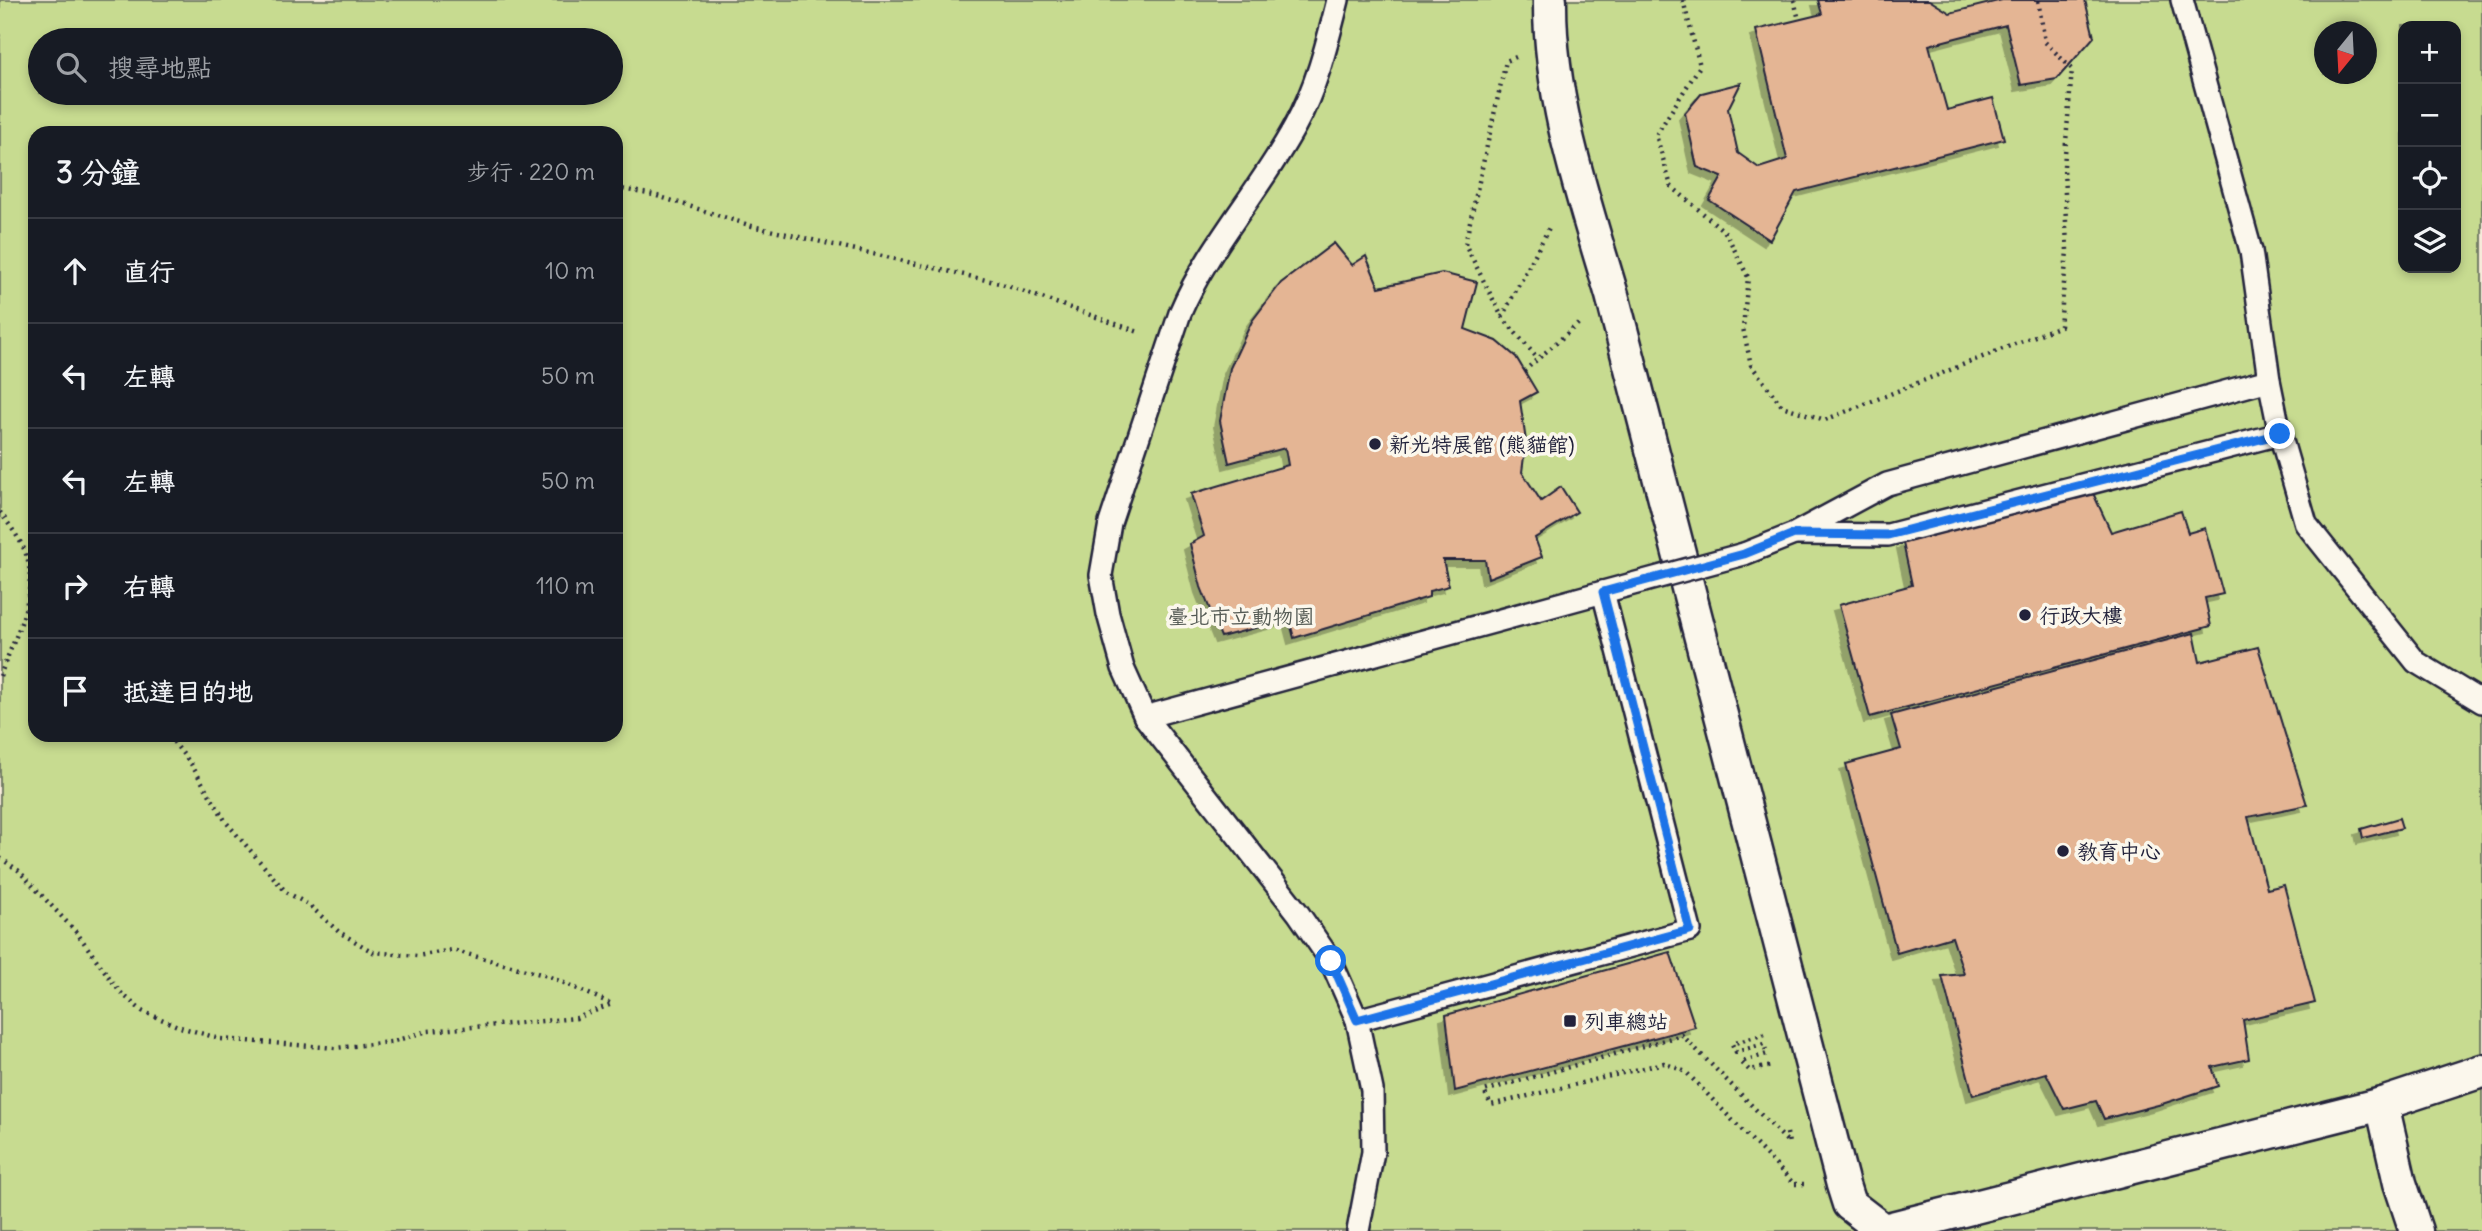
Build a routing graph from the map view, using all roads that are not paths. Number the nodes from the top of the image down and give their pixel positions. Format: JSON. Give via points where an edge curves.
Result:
{"nodes":[{"id":1,"x":1338,"y":0,"type":"edge"},
{"id":2,"x":1550,"y":0,"type":"edge"},
{"id":3,"x":2182,"y":0,"type":"edge"},
{"id":4,"x":2269,"y":380,"type":"junction"},
{"id":5,"x":2280,"y":434,"type":"junction"},
{"id":6,"x":1794,"y":534,"type":"junction"},
{"id":7,"x":1603,"y":592,"type":"junction"},
{"id":8,"x":2482,"y":702,"type":"edge"},
{"id":9,"x":1145,"y":718,"type":"junction"},
{"id":10,"x":1357,"y":1020,"type":"junction"},
{"id":11,"x":2482,"y":1071,"type":"edge"},
{"id":12,"x":2382,"y":1104,"type":"junction"},
{"id":13,"x":1358,"y":1231,"type":"edge"},
{"id":14,"x":1884,"y":1231,"type":"edge"},
{"id":15,"x":2416,"y":1231,"type":"edge"}],
"edges":[{"from":1,"to":9,"type":"lane","via":[[1308,101],[1194,279],[1110,523],[1101,575],[1124,668]]},
{"from":2,"to":14,"type":"street","via":[[1549,44],[1577,175],[1751,825],[1799,1023],[1849,1204]]},
{"from":3,"to":4,"type":"lane","via":[[2251,251]]},
{"from":4,"to":5,"type":"lane"},
{"from":4,"to":6,"type":"lane","via":[[1887,484]]},
{"from":5,"to":6,"type":"lane","via":[[1888,535]]},
{"from":5,"to":8,"type":"lane","via":[[2306,524],[2416,662]]},
{"from":6,"to":7,"type":"lane","bridge":true,"via":[[1744,554]]},
{"from":7,"to":9,"type":"lane"},
{"from":7,"to":10,"type":"lane","via":[[1690,930]]},
{"from":9,"to":10,"type":"lane","via":[[1298,913],[1331,961]]},
{"from":10,"to":13,"type":"lane","via":[[1372,1090],[1373,1140]]},
{"from":11,"to":12,"type":"street"},
{"from":12,"to":14,"type":"street"},
{"from":12,"to":15,"type":"street"}]}
